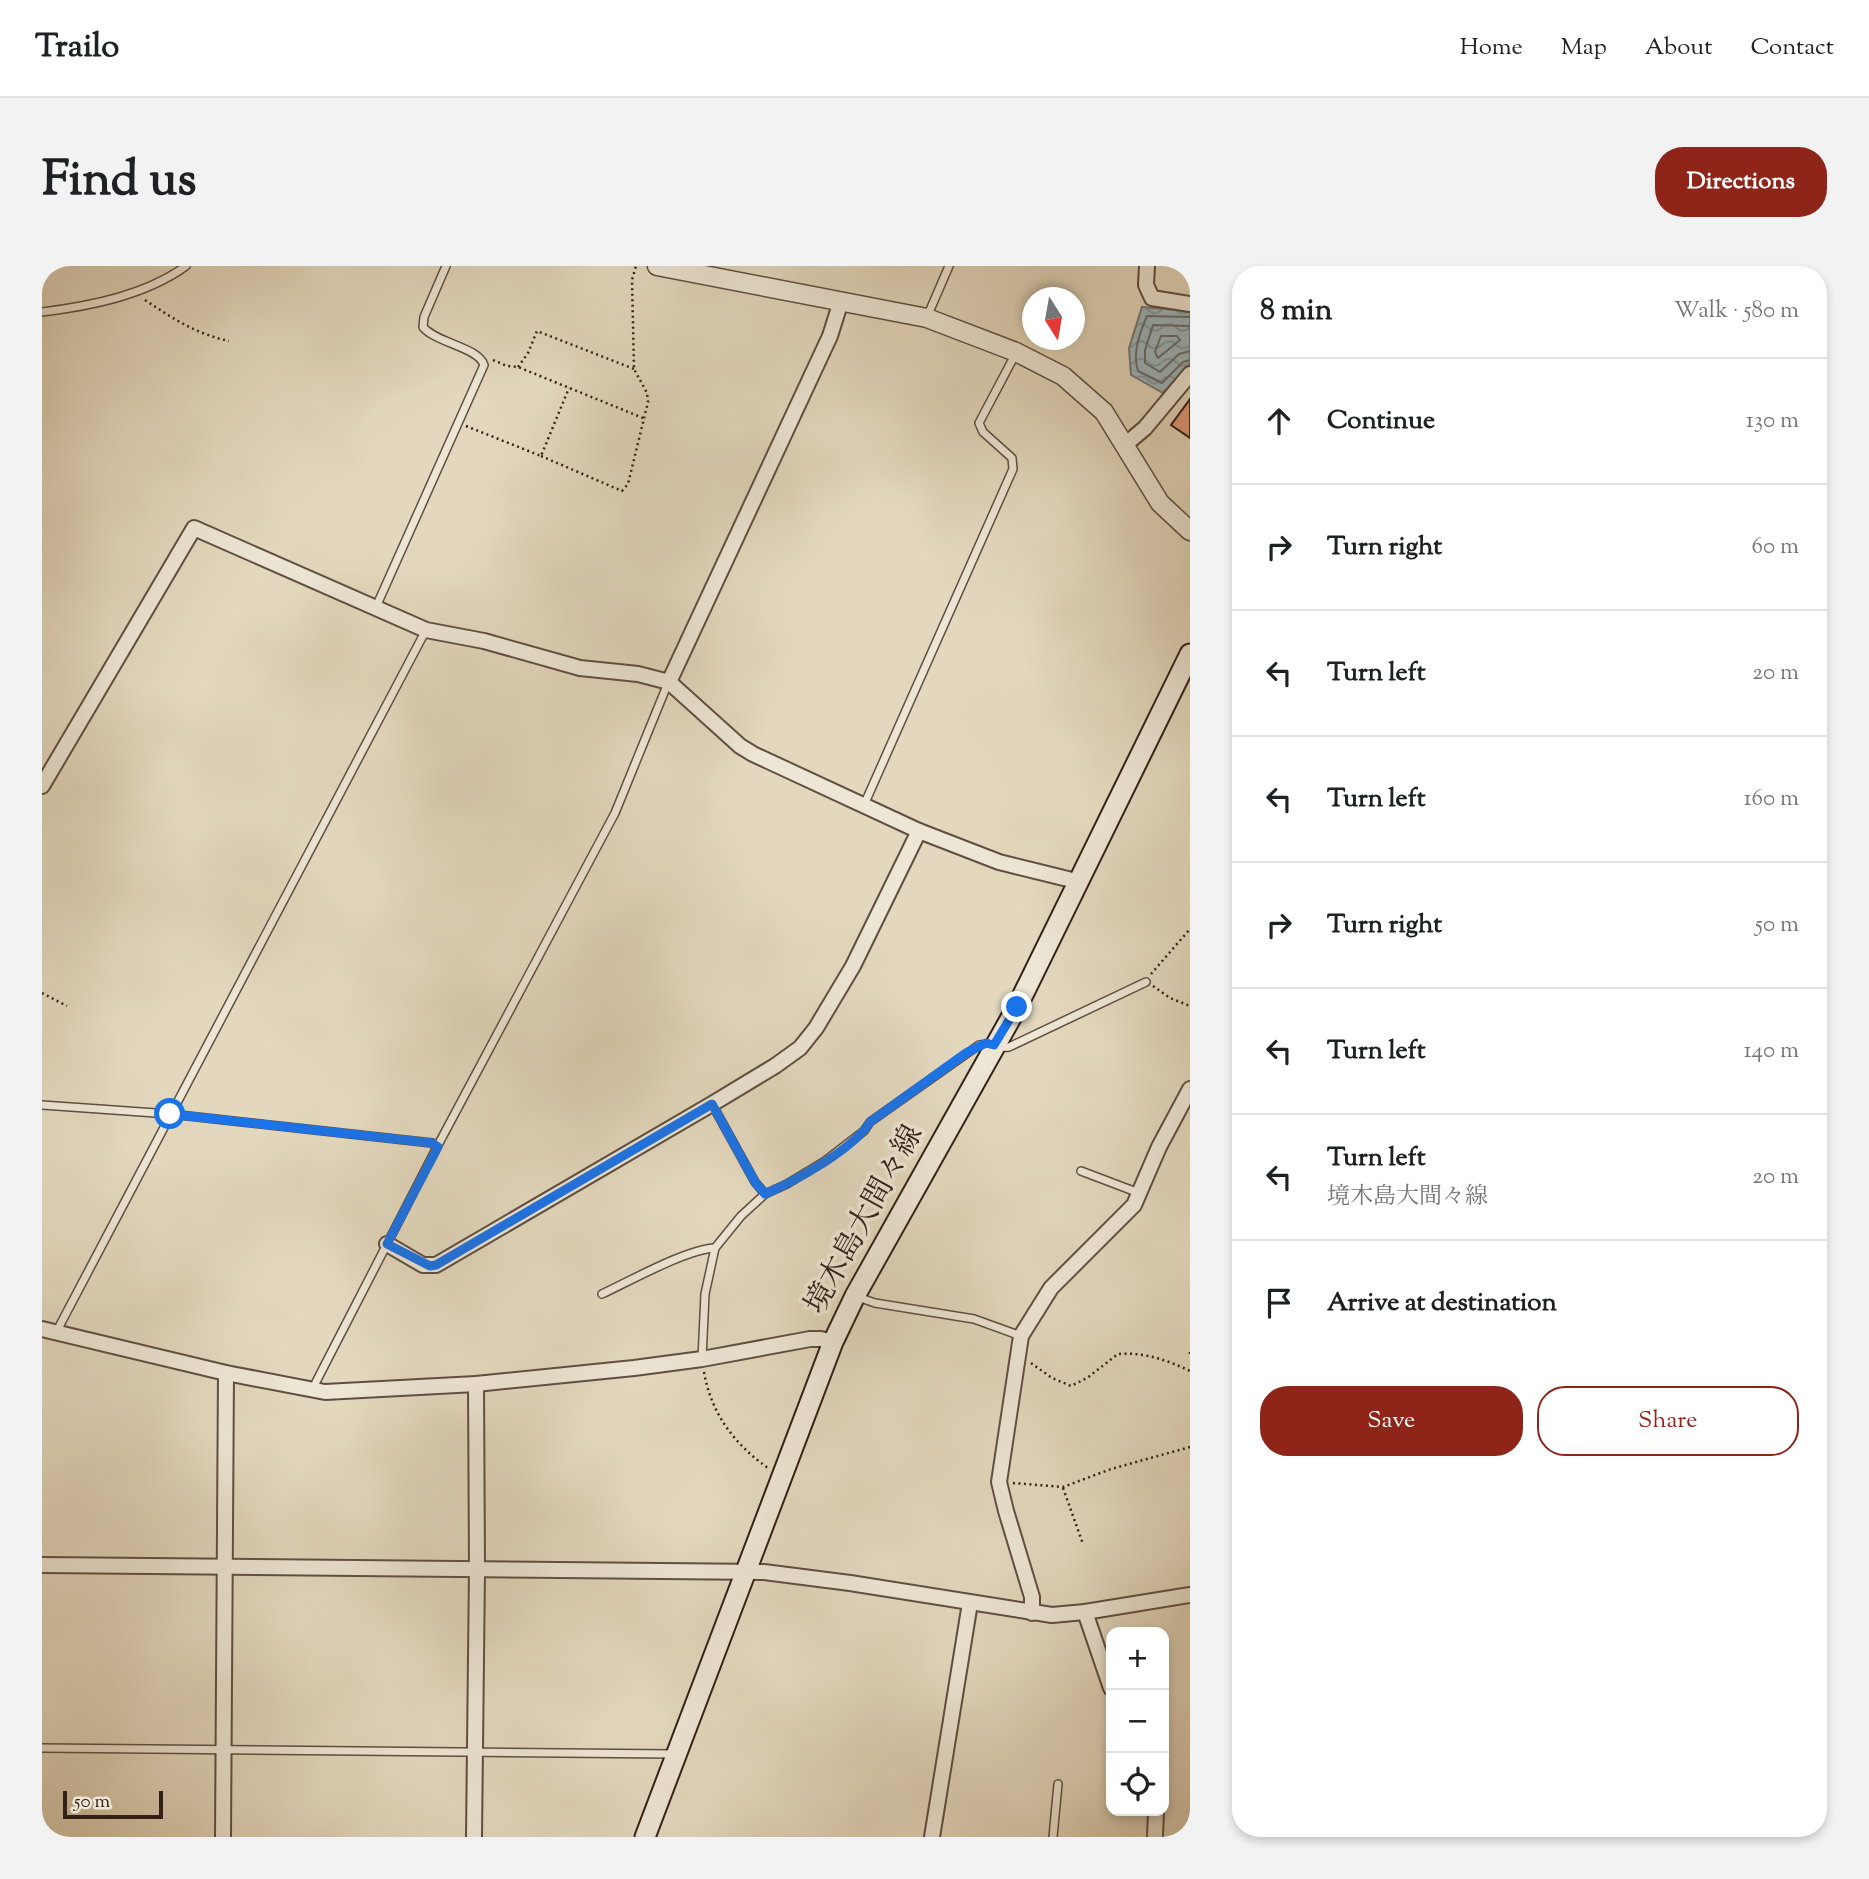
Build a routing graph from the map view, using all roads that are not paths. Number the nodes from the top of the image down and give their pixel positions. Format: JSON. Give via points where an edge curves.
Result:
{"nodes":[{"id":1,"x":186,"y":266,"type":"edge"},
{"id":2,"x":446,"y":266,"type":"edge"},
{"id":3,"x":657,"y":266,"type":"edge"},
{"id":4,"x":949,"y":266,"type":"edge"},
{"id":5,"x":1147,"y":266,"type":"edge"},
{"id":6,"x":841,"y":301,"type":"junction"},
{"id":7,"x":1190,"y":304,"type":"edge"},
{"id":8,"x":42,"y":312,"type":"edge"},
{"id":9,"x":926,"y":318,"type":"junction"},
{"id":10,"x":1016,"y":352,"type":"junction"},
{"id":11,"x":1190,"y":374,"type":"edge"},
{"id":12,"x":1126,"y":444,"type":"junction"},
{"id":13,"x":1190,"y":531,"type":"edge"},
{"id":14,"x":375,"y":608,"type":"junction"},
{"id":15,"x":426,"y":630,"type":"junction"},
{"id":16,"x":1190,"y":654,"type":"edge"},
{"id":17,"x":669,"y":682,"type":"junction"},
{"id":18,"x":42,"y":786,"type":"edge"},
{"id":19,"x":863,"y":805,"type":"junction"},
{"id":20,"x":919,"y":831,"type":"junction"},
{"id":21,"x":1080,"y":882,"type":"junction"},
{"id":22,"x":1146,"y":982,"type":"road end"},
{"id":23,"x":994,"y":1045,"type":"junction"},
{"id":24,"x":1190,"y":1089,"type":"edge"},
{"id":25,"x":712,"y":1104,"type":"junction"},
{"id":26,"x":42,"y":1105,"type":"edge"},
{"id":27,"x":170,"y":1114,"type":"junction"},
{"id":28,"x":438,"y":1147,"type":"junction"},
{"id":29,"x":1081,"y":1171,"type":"dead end"},
{"id":30,"x":1140,"y":1193,"type":"junction"},
{"id":31,"x":765,"y":1194,"type":"junction"},
{"id":32,"x":387,"y":1244,"type":"junction"},
{"id":33,"x":715,"y":1248,"type":"junction"},
{"id":34,"x":602,"y":1294,"type":"dead end"},
{"id":35,"x":856,"y":1296,"type":"junction"},
{"id":36,"x":42,"y":1329,"type":"edge"},
{"id":37,"x":58,"y":1333,"type":"junction"},
{"id":38,"x":1021,"y":1336,"type":"junction"},
{"id":39,"x":833,"y":1342,"type":"junction"},
{"id":40,"x":702,"y":1359,"type":"junction"},
{"id":41,"x":226,"y":1373,"type":"junction"},
{"id":42,"x":476,"y":1384,"type":"junction"},
{"id":43,"x":314,"y":1391,"type":"junction"},
{"id":44,"x":42,"y":1565,"type":"edge"},
{"id":45,"x":224,"y":1567,"type":"junction"},
{"id":46,"x":477,"y":1569,"type":"junction"},
{"id":47,"x":747,"y":1571,"type":"junction"},
{"id":48,"x":1190,"y":1595,"type":"edge"},
{"id":49,"x":970,"y":1603,"type":"junction"},
{"id":50,"x":1085,"y":1612,"type":"junction"},
{"id":51,"x":1032,"y":1613,"type":"junction"},
{"id":52,"x":1106,"y":1675,"type":"edge"},
{"id":53,"x":42,"y":1748,"type":"edge"},
{"id":54,"x":222,"y":1749,"type":"junction"},
{"id":55,"x":475,"y":1752,"type":"junction"},
{"id":56,"x":677,"y":1756,"type":"junction"},
{"id":57,"x":1058,"y":1784,"type":"dead end"},
{"id":58,"x":1156,"y":1816,"type":"edge"},
{"id":59,"x":223,"y":1837,"type":"edge"},
{"id":60,"x":474,"y":1837,"type":"edge"},
{"id":61,"x":645,"y":1837,"type":"edge"},
{"id":62,"x":932,"y":1837,"type":"edge"},
{"id":63,"x":1053,"y":1837,"type":"edge"},
{"id":64,"x":1155,"y":1837,"type":"edge"}],
"edges":[{"from":1,"to":8,"type":"lane","via":[[133,292]]},
{"from":2,"to":14,"type":"lane","via":[[423,327],[479,357],[482,370]]},
{"from":3,"to":6,"type":"street"},
{"from":4,"to":9,"type":"lane"},
{"from":5,"to":7,"type":"street","via":[[1150,296]]},
{"from":6,"to":9,"type":"street"},
{"from":6,"to":17,"type":"street","via":[[830,336]]},
{"from":9,"to":10,"type":"street"},
{"from":10,"to":12,"type":"street","via":[[1083,391]]},
{"from":10,"to":19,"type":"lane","via":[[979,423],[1012,458],[1013,469]]},
{"from":11,"to":12,"type":"street"},
{"from":12,"to":13,"type":"street","via":[[1160,503]]},
{"from":14,"to":15,"type":"street"},
{"from":14,"to":18,"type":"street","via":[[194,528]]},
{"from":15,"to":17,"type":"street","via":[[494,643],[580,668]]},
{"from":15,"to":27,"type":"lane"},
{"from":16,"to":21,"type":"main road","name":"境木島大間々線"},
{"from":17,"to":19,"type":"street","via":[[740,746]]},
{"from":17,"to":28,"type":"lane","via":[[615,813]]},
{"from":19,"to":20,"type":"street"},
{"from":20,"to":21,"type":"street","via":[[999,862]]},
{"from":20,"to":25,"type":"street","via":[[853,966],[808,1040]]},
{"from":21,"to":23,"type":"main road","name":"境木島大間々線"},
{"from":22,"to":23,"type":"lane","via":[[1009,1047]]},
{"from":23,"to":31,"type":"lane","via":[[986,1043],[966,1053],[870,1122],[825,1161]]},
{"from":23,"to":35,"type":"main road","name":"境木島大間々線"},
{"from":24,"to":30,"type":"street"},
{"from":25,"to":31,"type":"lane"},
{"from":25,"to":32,"type":"street","via":[[436,1265],[423,1265]]},
{"from":26,"to":27,"type":"lane"},
{"from":27,"to":28,"type":"lane"},
{"from":27,"to":37,"type":"lane"},
{"from":28,"to":32,"type":"lane"},
{"from":29,"to":30,"type":"lane"},
{"from":30,"to":38,"type":"street","via":[[1126,1215],[1051,1288]]},
{"from":31,"to":33,"type":"lane"},
{"from":32,"to":43,"type":"lane"},
{"from":33,"to":34,"type":"lane","via":[[674,1260]]},
{"from":33,"to":40,"type":"lane","via":[[705,1294]]},
{"from":35,"to":38,"type":"lane","via":[[974,1319]]},
{"from":35,"to":39,"type":"main road","name":"境木島大間々線"},
{"from":36,"to":37,"type":"street"},
{"from":37,"to":41,"type":"street"},
{"from":38,"to":51,"type":"street","via":[[999,1482],[1032,1597]]},
{"from":39,"to":40,"type":"street","via":[[810,1339]]},
{"from":39,"to":47,"type":"main road","name":"境木島大間々線"},
{"from":40,"to":42,"type":"street"},
{"from":41,"to":43,"type":"street"},
{"from":41,"to":45,"type":"street"},
{"from":42,"to":43,"type":"street"},
{"from":42,"to":46,"type":"street"},
{"from":44,"to":45,"type":"street"},
{"from":45,"to":46,"type":"street"},
{"from":45,"to":54,"type":"street"},
{"from":46,"to":47,"type":"street"},
{"from":46,"to":55,"type":"street"},
{"from":47,"to":49,"type":"street"},
{"from":47,"to":56,"type":"main road","name":"境木島大間々線"},
{"from":48,"to":50,"type":"street"},
{"from":49,"to":51,"type":"street"},
{"from":49,"to":62,"type":"street"},
{"from":50,"to":51,"type":"street"},
{"from":50,"to":52,"type":"street"},
{"from":53,"to":54,"type":"lane"},
{"from":54,"to":55,"type":"lane"},
{"from":54,"to":59,"type":"street"},
{"from":55,"to":56,"type":"lane"},
{"from":55,"to":60,"type":"street"},
{"from":56,"to":61,"type":"main road","name":"境木島大間々線"},
{"from":57,"to":63,"type":"lane"},
{"from":58,"to":64,"type":"street"}]}
